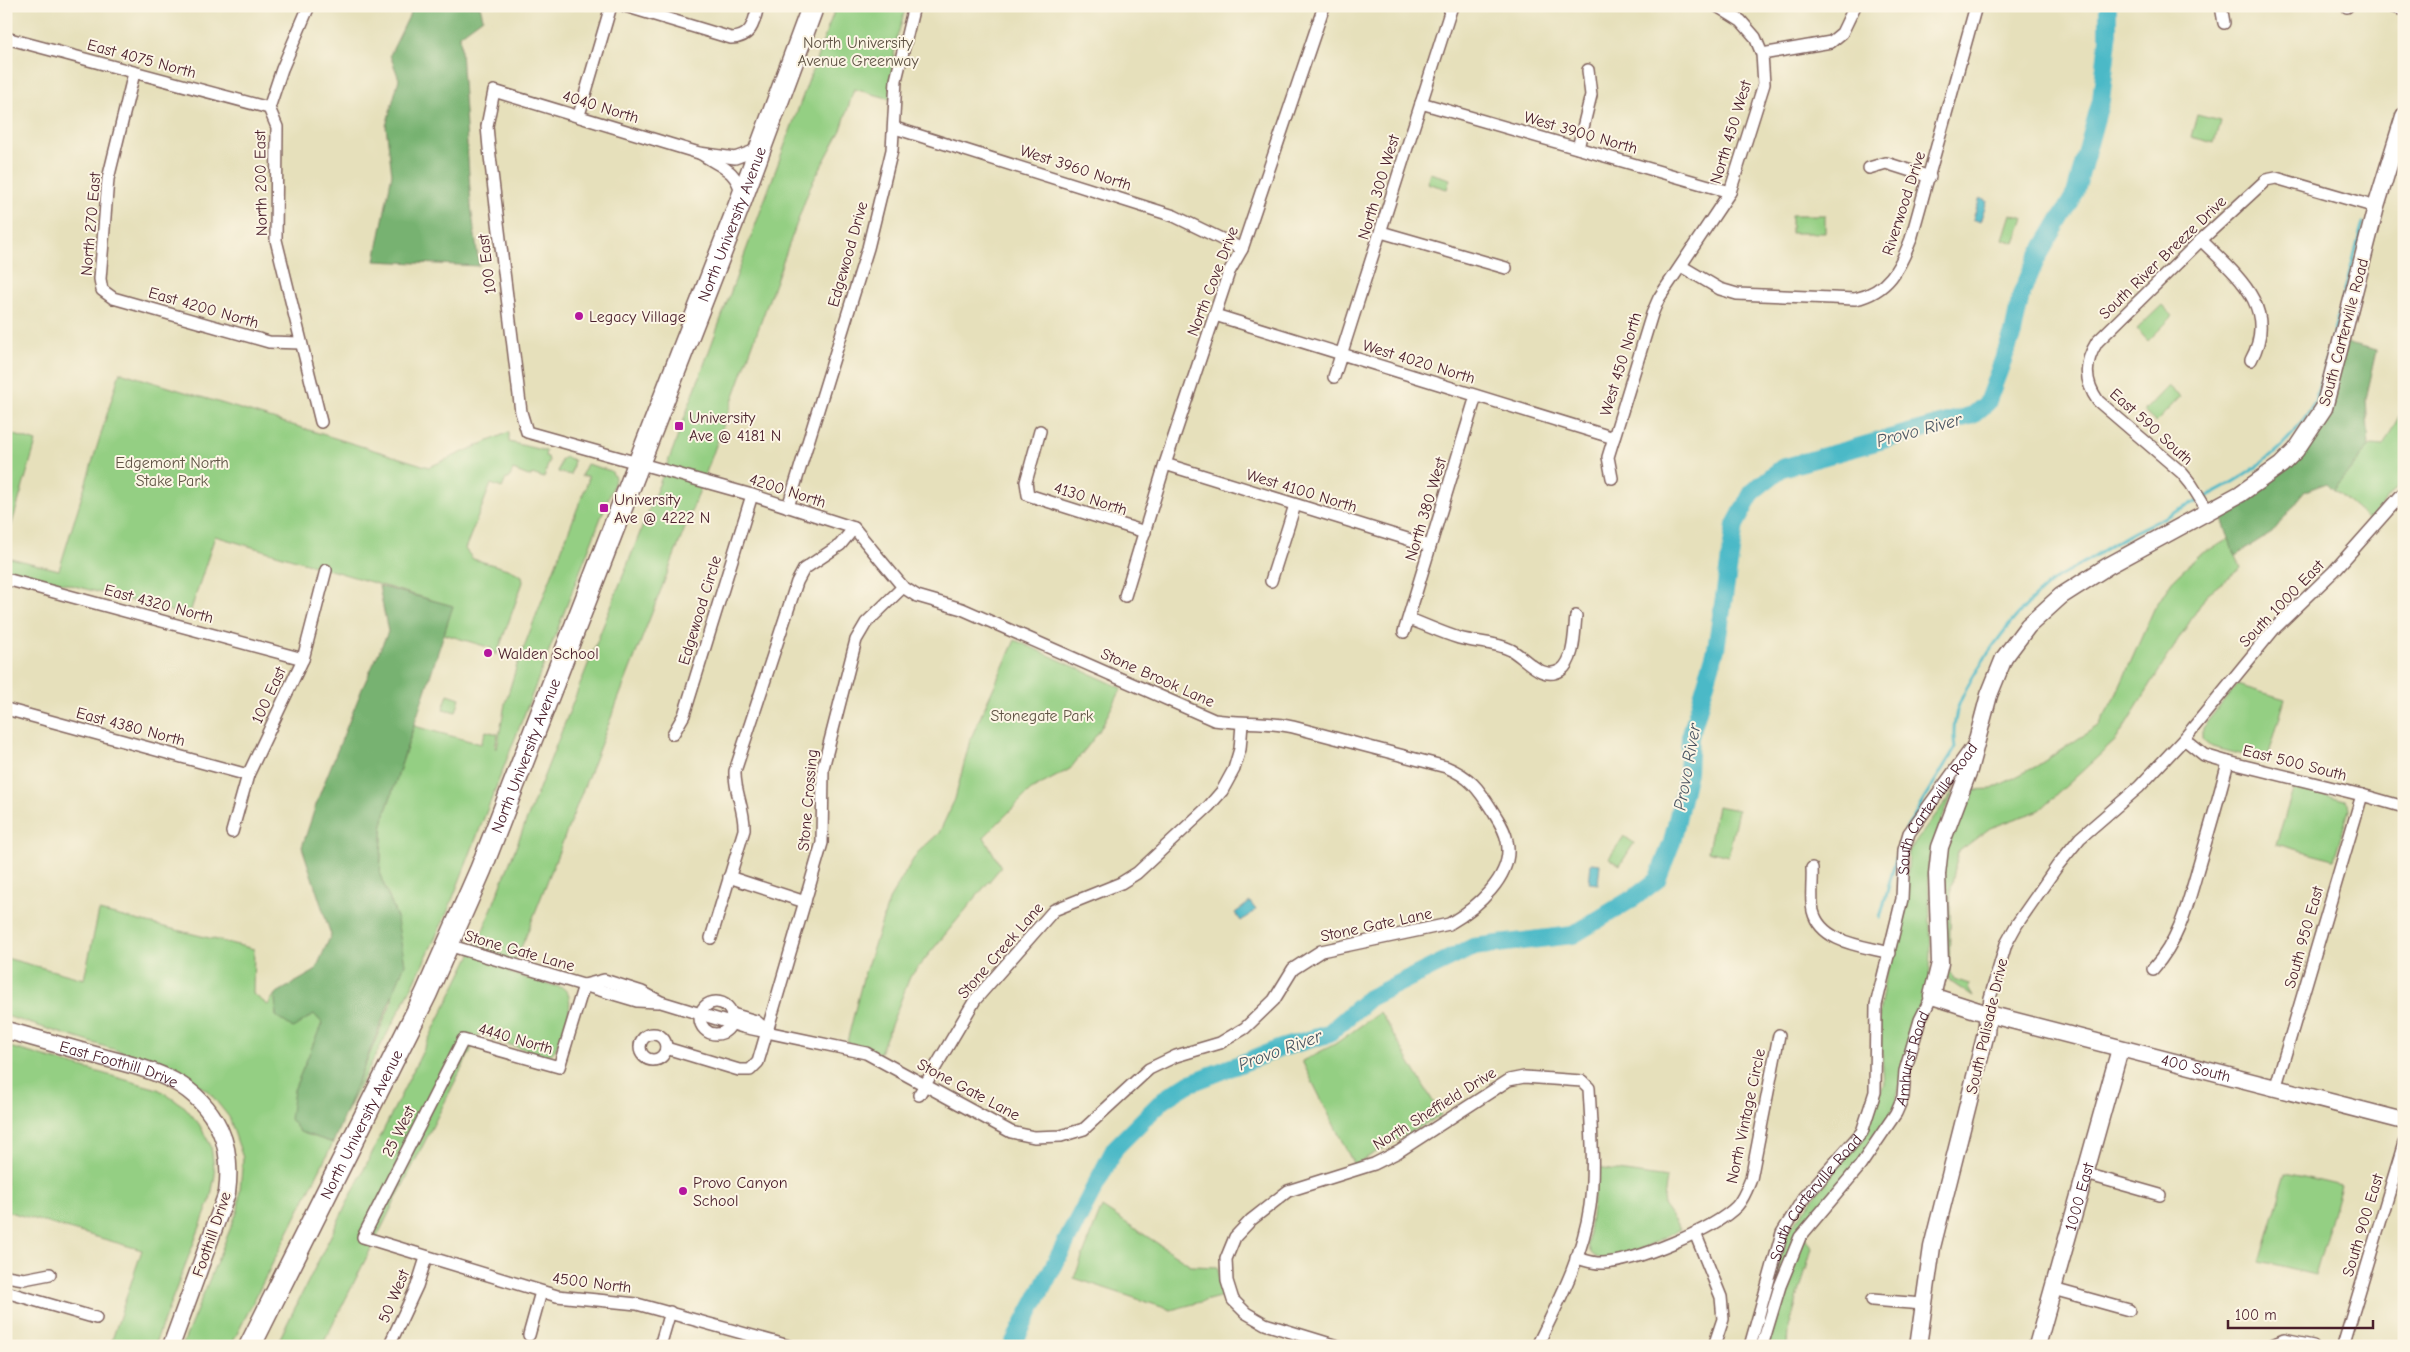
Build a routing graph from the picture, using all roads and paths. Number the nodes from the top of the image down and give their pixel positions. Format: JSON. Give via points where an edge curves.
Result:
{"nodes":[{"id":1,"x":308,"y":6,"type":"edge"},
{"id":2,"x":611,"y":6,"type":"edge"},
{"id":3,"x":625,"y":6,"type":"edge"},
{"id":4,"x":813,"y":6,"type":"edge"},
{"id":5,"x":914,"y":6,"type":"edge"},
{"id":6,"x":1324,"y":6,"type":"edge"},
{"id":7,"x":1452,"y":6,"type":"edge"},
{"id":8,"x":1717,"y":6,"type":"edge"},
{"id":9,"x":1855,"y":6,"type":"edge"},
{"id":10,"x":1976,"y":6,"type":"edge"},
{"id":11,"x":2221,"y":6,"type":"edge"},
{"id":12,"x":2390,"y":6,"type":"edge"},
{"id":13,"x":2404,"y":10,"type":"edge"},
{"id":14,"x":757,"y":11,"type":"edge"},
{"id":15,"x":2224,"y":23,"type":"dead end"},
{"id":16,"x":6,"y":38,"type":"edge"},
{"id":17,"x":1762,"y":54,"type":"junction"},
{"id":18,"x":1588,"y":70,"type":"dead end"},
{"id":19,"x":134,"y":73,"type":"junction"},
{"id":20,"x":494,"y":91,"type":"joint"},
{"id":21,"x":1421,"y":103,"type":"junction"},
{"id":22,"x":269,"y":108,"type":"junction"},
{"id":23,"x":579,"y":115,"type":"junction"},
{"id":24,"x":2404,"y":116,"type":"edge"},
{"id":25,"x":895,"y":128,"type":"junction"},
{"id":26,"x":761,"y":148,"type":"junction"},
{"id":27,"x":1578,"y":148,"type":"junction"},
{"id":28,"x":699,"y":153,"type":"junction"},
{"id":29,"x":1869,"y":168,"type":"dead end"},
{"id":30,"x":1930,"y":177,"type":"junction"},
{"id":31,"x":1730,"y":192,"type":"junction"},
{"id":32,"x":743,"y":196,"type":"junction"},
{"id":33,"x":2376,"y":207,"type":"junction"},
{"id":34,"x":1381,"y":232,"type":"junction"},
{"id":35,"x":2201,"y":240,"type":"junction"},
{"id":36,"x":1242,"y":249,"type":"junction"},
{"id":37,"x":1681,"y":266,"type":"junction"},
{"id":38,"x":1506,"y":268,"type":"dead end"},
{"id":39,"x":102,"y":290,"type":"joint"},
{"id":40,"x":1215,"y":315,"type":"junction"},
{"id":41,"x":301,"y":344,"type":"junction"},
{"id":42,"x":1342,"y":355,"type":"junction"},
{"id":43,"x":2088,"y":359,"type":"joint"},
{"id":44,"x":2251,"y":360,"type":"dead end"},
{"id":45,"x":1334,"y":377,"type":"dead end"},
{"id":46,"x":1476,"y":396,"type":"junction"},
{"id":47,"x":321,"y":422,"type":"dead end"},
{"id":48,"x":1040,"y":431,"type":"dead end"},
{"id":49,"x":527,"y":432,"type":"joint"},
{"id":50,"x":1614,"y":438,"type":"junction"},
{"id":51,"x":639,"y":463,"type":"junction"},
{"id":52,"x":1165,"y":464,"type":"junction"},
{"id":53,"x":1612,"y":478,"type":"dead end"},
{"id":54,"x":2404,"y":492,"type":"edge"},
{"id":55,"x":752,"y":495,"type":"junction"},
{"id":56,"x":1295,"y":505,"type":"junction"},
{"id":57,"x":788,"y":506,"type":"junction"},
{"id":58,"x":2208,"y":511,"type":"junction"},
{"id":59,"x":854,"y":528,"type":"junction"},
{"id":60,"x":1145,"y":532,"type":"junction"},
{"id":61,"x":1430,"y":546,"type":"junction"},
{"id":62,"x":326,"y":570,"type":"dead end"},
{"id":63,"x":6,"y":579,"type":"edge"},
{"id":64,"x":1271,"y":581,"type":"dead end"},
{"id":65,"x":903,"y":586,"type":"junction"},
{"id":66,"x":1125,"y":596,"type":"dead end"},
{"id":67,"x":1576,"y":616,"type":"dead end"},
{"id":68,"x":1409,"y":619,"type":"junction"},
{"id":69,"x":1404,"y":632,"type":"dead end"},
{"id":70,"x":303,"y":659,"type":"junction"},
{"id":71,"x":6,"y":709,"type":"edge"},
{"id":72,"x":1242,"y":724,"type":"junction"},
{"id":73,"x":672,"y":734,"type":"dead end"},
{"id":74,"x":2184,"y":738,"type":"junction"},
{"id":75,"x":1976,"y":741,"type":"junction"},
{"id":76,"x":2228,"y":762,"type":"junction"},
{"id":77,"x":248,"y":775,"type":"junction"},
{"id":78,"x":2362,"y":795,"type":"junction"},
{"id":79,"x":2404,"y":807,"type":"edge"},
{"id":80,"x":1503,"y":827,"type":"joint"},
{"id":81,"x":232,"y":832,"type":"dead end"},
{"id":82,"x":1812,"y":868,"type":"dead end"},
{"id":83,"x":729,"y":877,"type":"junction"},
{"id":84,"x":805,"y":902,"type":"junction"},
{"id":85,"x":712,"y":938,"type":"dead end"},
{"id":86,"x":448,"y":946,"type":"junction"},
{"id":87,"x":1890,"y":953,"type":"junction"},
{"id":88,"x":2153,"y":969,"type":"dead end"},
{"id":89,"x":584,"y":985,"type":"junction"},
{"id":90,"x":1932,"y":996,"type":"junction"},
{"id":91,"x":702,"y":1014,"type":"junction"},
{"id":92,"x":1988,"y":1014,"type":"junction"},
{"id":93,"x":730,"y":1018,"type":"junction"},
{"id":94,"x":6,"y":1030,"type":"edge"},
{"id":95,"x":768,"y":1031,"type":"junction"},
{"id":96,"x":1778,"y":1035,"type":"dead end"},
{"id":97,"x":463,"y":1040,"type":"joint"},
{"id":98,"x":666,"y":1048,"type":"dead end"},
{"id":99,"x":2120,"y":1049,"type":"junction"},
{"id":100,"x":925,"y":1084,"type":"junction"},
{"id":101,"x":2275,"y":1089,"type":"junction"},
{"id":102,"x":919,"y":1095,"type":"dead end"},
{"id":103,"x":215,"y":1120,"type":"joint"},
{"id":104,"x":2404,"y":1121,"type":"edge"},
{"id":105,"x":2404,"y":1143,"type":"edge"},
{"id":106,"x":2086,"y":1174,"type":"junction"},
{"id":107,"x":2160,"y":1196,"type":"dead end"},
{"id":108,"x":1695,"y":1233,"type":"junction"},
{"id":109,"x":363,"y":1237,"type":"joint"},
{"id":110,"x":426,"y":1258,"type":"junction"},
{"id":111,"x":1576,"y":1258,"type":"junction"},
{"id":112,"x":50,"y":1274,"type":"dead end"},
{"id":113,"x":6,"y":1276,"type":"edge"},
{"id":114,"x":2053,"y":1289,"type":"junction"},
{"id":115,"x":6,"y":1292,"type":"edge"},
{"id":116,"x":541,"y":1292,"type":"junction"},
{"id":117,"x":1872,"y":1300,"type":"dead end"},
{"id":118,"x":1923,"y":1304,"type":"junction"},
{"id":119,"x":2129,"y":1310,"type":"dead end"},
{"id":120,"x":670,"y":1312,"type":"junction"},
{"id":121,"x":96,"y":1318,"type":"dead end"},
{"id":122,"x":529,"y":1335,"type":"dead end"},
{"id":123,"x":171,"y":1346,"type":"edge"},
{"id":124,"x":250,"y":1346,"type":"edge"},
{"id":125,"x":389,"y":1346,"type":"edge"},
{"id":126,"x":660,"y":1346,"type":"edge"},
{"id":127,"x":789,"y":1346,"type":"edge"},
{"id":128,"x":1337,"y":1346,"type":"edge"},
{"id":129,"x":1537,"y":1346,"type":"edge"},
{"id":130,"x":1714,"y":1346,"type":"edge"},
{"id":131,"x":1750,"y":1346,"type":"edge"},
{"id":132,"x":1762,"y":1346,"type":"edge"},
{"id":133,"x":1918,"y":1346,"type":"edge"},
{"id":134,"x":2037,"y":1346,"type":"edge"},
{"id":135,"x":2270,"y":1346,"type":"edge"},
{"id":136,"x":2313,"y":1346,"type":"edge"},
{"id":137,"x":2343,"y":1346,"type":"edge"}],
"edges":[{"from":1,"to":22,"type":"street","name":"North 200 East"},
{"from":2,"to":23,"type":"street"},
{"from":3,"to":14,"type":"street","via":[[731,38],[747,34]]},
{"from":4,"to":26,"type":"highway","name":"North University Avenue"},
{"from":5,"to":25,"type":"street","name":"Edgewood Drive","via":[[896,80]]},
{"from":6,"to":36,"type":"street","name":"North Cove Drive"},
{"from":7,"to":21,"type":"street","name":"North 300 West"},
{"from":8,"to":17,"type":"street","via":[[1747,26]]},
{"from":9,"to":17,"type":"street","via":[[1842,33],[1831,42]]},
{"from":10,"to":30,"type":"street","name":"Riverwood Drive"},
{"from":11,"to":15,"type":"street"},
{"from":12,"to":13,"type":"street"},
{"from":16,"to":19,"type":"street","name":"East 4075 North"},
{"from":17,"to":31,"type":"street","name":"North 450 West","via":[[1764,84]]},
{"from":18,"to":27,"type":"street","via":[[1591,95]]},
{"from":19,"to":22,"type":"street","name":"East 4075 North"},
{"from":19,"to":39,"type":"street","name":"North 270 East","via":[[108,179],[100,279]]},
{"from":20,"to":23,"type":"street","name":"4040 North"},
{"from":20,"to":49,"type":"street","name":"100 East","via":[[488,126],[489,148],[520,403]]},
{"from":21,"to":27,"type":"street","name":"West 3900 North"},
{"from":21,"to":34,"type":"street","name":"North 300 West"},
{"from":22,"to":41,"type":"street","name":"North 200 East","via":[[278,127],[276,240]]},
{"from":23,"to":28,"type":"street","name":"4040 North"},
{"from":24,"to":33,"type":"street","name":"South Carterville Road"},
{"from":25,"to":36,"type":"street","name":"West 3960 North","via":[[1174,216]]},
{"from":25,"to":57,"type":"street","name":"Edgewood Drive","via":[[868,248]]},
{"from":26,"to":28,"type":"street","name":"4040 North","via":[[735,158]]},
{"from":26,"to":32,"type":"highway","name":"North University Avenue"},
{"from":27,"to":31,"type":"street","name":"West 3900 North"},
{"from":28,"to":32,"type":"street","name":"4040 North","via":[[730,170]]},
{"from":29,"to":30,"type":"street","via":[[1886,163]]},
{"from":30,"to":37,"type":"street","name":"Riverwood Drive","via":[[1903,261],[1883,287],[1864,298],[1824,299],[1731,293],[1720,290]]},
{"from":31,"to":37,"type":"street","name":"North 450 West"},
{"from":32,"to":51,"type":"highway","name":"North University Avenue"},
{"from":33,"to":35,"type":"street","name":"South River Breeze Drive","via":[[2276,178],[2263,182]]},
{"from":33,"to":58,"type":"street","name":"South Carterville Road","via":[[2324,408],[2296,450],[2281,465],[2240,494]]},
{"from":34,"to":38,"type":"street"},
{"from":34,"to":42,"type":"street","name":"North 300 West"},
{"from":35,"to":43,"type":"street","name":"South River Breeze Drive","via":[[2097,342]]},
{"from":35,"to":44,"type":"street","via":[[2246,286],[2257,306],[2261,332]]},
{"from":36,"to":40,"type":"street","name":"North Cove Drive","via":[[1229,272]]},
{"from":37,"to":50,"type":"street","name":"West 450 North","via":[[1652,314]]},
{"from":39,"to":41,"type":"street","name":"East 4200 North","via":[[113,298],[269,342]]},
{"from":40,"to":42,"type":"street","name":"West 4020 North"},
{"from":40,"to":52,"type":"street","name":"North Cove Drive"},
{"from":41,"to":47,"type":"street","name":"North 200 East"},
{"from":42,"to":45,"type":"street","name":"North 300 West"},
{"from":42,"to":46,"type":"street","name":"West 4020 North"},
{"from":43,"to":58,"type":"street","name":"East 590 South","via":[[2088,382],[2098,401],[2182,474]]},
{"from":46,"to":50,"type":"street","name":"West 4020 North"},
{"from":46,"to":61,"type":"street","name":"North 380 West"},
{"from":48,"to":60,"type":"street","name":"4130 North","via":[[1026,482],[1028,495]]},
{"from":49,"to":51,"type":"street","name":"4200 North"},
{"from":50,"to":53,"type":"street","name":"West 450 North","via":[[1607,462]]},
{"from":51,"to":55,"type":"street","name":"4200 North"},
{"from":51,"to":86,"type":"highway","name":"North University Avenue","via":[[503,816]]},
{"from":52,"to":56,"type":"street","name":"West 4100 North"},
{"from":52,"to":60,"type":"street","name":"North Cove Drive"},
{"from":54,"to":74,"type":"street","name":"South 1000 East","via":[[2334,571],[2274,630]]},
{"from":55,"to":57,"type":"street","name":"4200 North"},
{"from":55,"to":73,"type":"street","name":"Edgewood Circle","via":[[684,715]]},
{"from":56,"to":61,"type":"street","name":"West 4100 North"},
{"from":56,"to":64,"type":"street"},
{"from":57,"to":59,"type":"street","name":"4200 North"},
{"from":58,"to":75,"type":"street","name":"South Carterville Road","via":[[2108,566],[2051,603],[2028,626],[2004,658]]},
{"from":59,"to":65,"type":"street"},
{"from":59,"to":83,"type":"street","via":[[840,545],[800,574],[735,771],[734,783],[744,816],[744,830]]},
{"from":60,"to":66,"type":"street","name":"North Cove Drive"},
{"from":61,"to":68,"type":"street","name":"North 380 West"},
{"from":62,"to":70,"type":"street","name":"100 East"},
{"from":63,"to":70,"type":"street","name":"East 4320 North"},
{"from":65,"to":72,"type":"street","name":"Stone Brook Lane","via":[[917,596],[962,609],[1214,720]]},
{"from":65,"to":84,"type":"street","name":"Stone Crossing","via":[[866,624],[856,640],[824,760],[822,843]]},
{"from":67,"to":68,"type":"street","via":[[1567,663],[1560,671],[1549,674],[1504,647],[1462,639]]},
{"from":68,"to":69,"type":"street","name":"North 380 West"},
{"from":70,"to":77,"type":"street","name":"100 East"},
{"from":71,"to":77,"type":"street","name":"East 4380 North"},
{"from":72,"to":80,"type":"street","name":"Stone Brook Lane","via":[[1293,726],[1446,767],[1462,774],[1478,788]]},
{"from":72,"to":100,"type":"street","name":"Stone Creek Lane","via":[[1234,769],[1209,806],[1121,884],[1054,910],[975,1000]]},
{"from":74,"to":76,"type":"street","name":"East 500 South","via":[[2204,755]]},
{"from":74,"to":92,"type":"street","name":"South Palisade Drive","via":[[2128,798],[2080,838],[2058,865],[2006,944]]},
{"from":75,"to":87,"type":"street","name":"South Carterville Road","via":[[1909,833],[1904,850],[1902,899]]},
{"from":75,"to":90,"type":"street","name":"Amhurst Road","via":[[1969,770],[1940,847],[1937,874],[1940,963]]},
{"from":76,"to":78,"type":"street","name":"East 500 South"},
{"from":76,"to":88,"type":"street","via":[[2182,924],[2171,946]]},
{"from":77,"to":81,"type":"street","name":"100 East"},
{"from":78,"to":79,"type":"street","name":"East 500 South"},
{"from":78,"to":101,"type":"street","name":"South 950 East"},
{"from":80,"to":100,"type":"street","name":"Stone Gate Lane","via":[[1508,843],[1502,874],[1468,913],[1449,924],[1321,951],[1306,959],[1293,969],[1274,1000],[1245,1028],[1220,1043],[1176,1056],[1148,1069],[1084,1129],[1060,1136],[1034,1137],[1011,1132]]},
{"from":82,"to":87,"type":"street","via":[[1813,912],[1820,926],[1839,940]]},
{"from":83,"to":84,"type":"street"},
{"from":83,"to":85,"type":"street"},
{"from":84,"to":95,"type":"street","name":"Stone Crossing"},
{"from":86,"to":89,"type":"street","name":"Stone Gate Lane"},
{"from":86,"to":124,"type":"highway","name":"North University Avenue"},
{"from":87,"to":131,"type":"street","name":"South Carterville Road","via":[[1876,1005],[1875,1092],[1862,1132],[1803,1199],[1782,1233]]},
{"from":89,"to":91,"type":"street","name":"Stone Gate Lane","via":[[637,1001],[661,1002]]},
{"from":89,"to":97,"type":"street","name":"4440 North","via":[[559,1067]]},
{"from":90,"to":92,"type":"street","name":"400 South"},
{"from":90,"to":132,"type":"street","name":"Amhurst Road","via":[[1920,1020],[1896,1114],[1860,1166],[1800,1237],[1780,1286]]},
{"from":91,"to":93,"type":"street","name":"Stone Gate Lane","via":[[704,1006],[712,1002],[727,1006]]},
{"from":91,"to":93,"type":"street","via":[[703,1030],[718,1035],[727,1030]]},
{"from":92,"to":99,"type":"street","name":"400 South"},
{"from":92,"to":118,"type":"street","name":"South Palisade Drive","via":[[1932,1247]]},
{"from":93,"to":95,"type":"street","name":"Stone Gate Lane"},
{"from":94,"to":103,"type":"street","name":"East Foothill Drive","via":[[148,1069],[172,1079],[198,1097]]},
{"from":95,"to":98,"type":"street","name":"Stone Crossing","via":[[758,1062],[750,1070],[739,1070]]},
{"from":95,"to":100,"type":"street","name":"Stone Gate Lane","via":[[866,1054]]},
{"from":96,"to":108,"type":"street","name":"North Vintage Circle","via":[[1746,1193],[1726,1216]]},
{"from":97,"to":109,"type":"street","name":"25 West"},
{"from":99,"to":101,"type":"street","name":"400 South"},
{"from":99,"to":106,"type":"street","name":"1000 East"},
{"from":100,"to":102,"type":"street","name":"Stone Creek Lane"},
{"from":101,"to":104,"type":"street","name":"400 South"},
{"from":103,"to":123,"type":"street","name":"Foothill Drive","via":[[228,1152],[227,1193]]},
{"from":105,"to":137,"type":"street","name":"South 900 East"},
{"from":106,"to":107,"type":"street"},
{"from":106,"to":114,"type":"street","name":"1000 East"},
{"from":108,"to":111,"type":"street","name":"North Vintage Circle","via":[[1613,1262],[1600,1264]]},
{"from":108,"to":130,"type":"street","via":[[1721,1296],[1723,1319]]},
{"from":109,"to":110,"type":"street","name":"4500 North"},
{"from":110,"to":116,"type":"street","name":"4500 North"},
{"from":110,"to":125,"type":"street","name":"50 West","via":[[417,1286]]},
{"from":111,"to":128,"type":"street","name":"North Sheffield Drive","via":[[1590,1206],[1589,1088],[1582,1081],[1524,1077],[1509,1080],[1390,1156],[1288,1191],[1235,1237],[1226,1259],[1227,1281],[1233,1300],[1246,1313],[1265,1324]]},
{"from":111,"to":129,"type":"street"},
{"from":112,"to":113,"type":"street","via":[[24,1279]]},
{"from":114,"to":119,"type":"street"},
{"from":114,"to":134,"type":"street","name":"1000 East"},
{"from":115,"to":121,"type":"street"},
{"from":116,"to":120,"type":"street","name":"4500 North","via":[[637,1304]]},
{"from":116,"to":122,"type":"street"},
{"from":117,"to":118,"type":"street"},
{"from":118,"to":133,"type":"street","name":"South Palisade Drive"},
{"from":120,"to":126,"type":"street"},
{"from":120,"to":127,"type":"street","name":"4500 North"},
{"from":135,"to":136,"type":"street","via":[[2284,1340]]}]}
